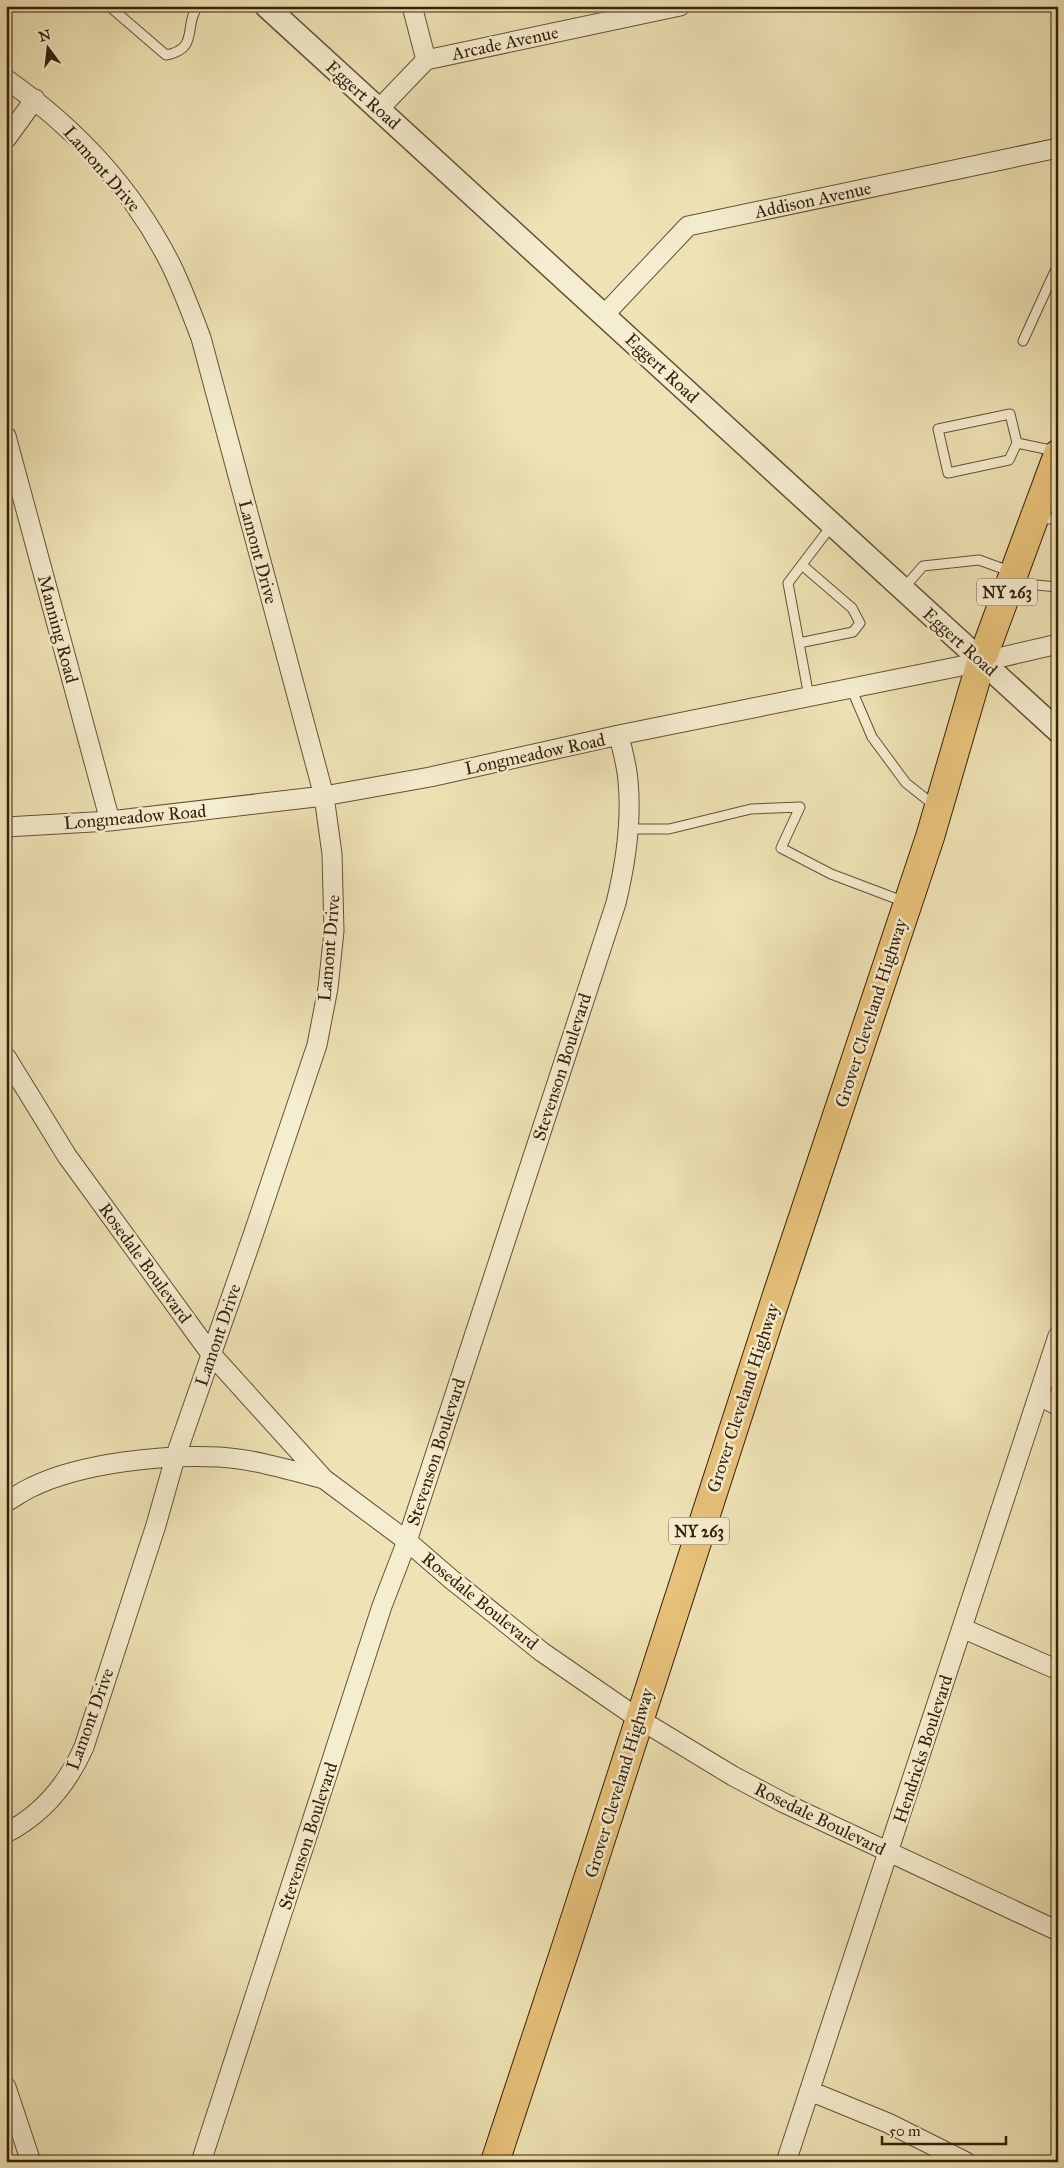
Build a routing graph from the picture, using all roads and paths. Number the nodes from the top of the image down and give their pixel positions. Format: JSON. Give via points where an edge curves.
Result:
{"nodes":[{"id":1,"x":109,"y":6,"type":"edge"},
{"id":2,"x":198,"y":6,"type":"edge"},
{"id":3,"x":266,"y":6,"type":"edge"},
{"id":4,"x":412,"y":6,"type":"edge"},
{"id":5,"x":680,"y":6,"type":"edge"},
{"id":6,"x":426,"y":60,"type":"junction"},
{"id":7,"x":6,"y":79,"type":"edge"},
{"id":8,"x":35,"y":99,"type":"junction"},
{"id":9,"x":379,"y":109,"type":"junction"},
{"id":10,"x":6,"y":139,"type":"edge"},
{"id":11,"x":1058,"y":148,"type":"edge"},
{"id":12,"x":1058,"y":274,"type":"edge"},
{"id":13,"x":604,"y":315,"type":"junction"},
{"id":14,"x":1023,"y":341,"type":"dead end"},
{"id":15,"x":6,"y":436,"type":"edge"},
{"id":16,"x":1017,"y":443,"type":"junction"},
{"id":17,"x":1058,"y":453,"type":"edge"},
{"id":18,"x":1046,"y":519,"type":"edge"},
{"id":19,"x":832,"y":525,"type":"junction"},
{"id":20,"x":802,"y":565,"type":"junction"},
{"id":21,"x":1012,"y":577,"type":"junction"},
{"id":22,"x":1058,"y":587,"type":"edge"},
{"id":23,"x":902,"y":589,"type":"junction"},
{"id":24,"x":799,"y":643,"type":"junction"},
{"id":25,"x":1058,"y":644,"type":"edge"},
{"id":26,"x":981,"y":662,"type":"junction"},
{"id":27,"x":851,"y":688,"type":"junction"},
{"id":28,"x":809,"y":696,"type":"junction"},
{"id":29,"x":1058,"y":731,"type":"edge"},
{"id":30,"x":619,"y":735,"type":"junction"},
{"id":31,"x":324,"y":796,"type":"junction"},
{"id":32,"x":938,"y":808,"type":"junction"},
{"id":33,"x":110,"y":821,"type":"junction"},
{"id":34,"x":6,"y":827,"type":"edge"},
{"id":35,"x":629,"y":829,"type":"junction"},
{"id":36,"x":908,"y":902,"type":"junction"},
{"id":37,"x":6,"y":1057,"type":"edge"},
{"id":38,"x":1058,"y":1336,"type":"edge"},
{"id":39,"x":211,"y":1354,"type":"junction"},
{"id":40,"x":1039,"y":1395,"type":"junction"},
{"id":41,"x":1058,"y":1406,"type":"edge"},
{"id":42,"x":175,"y":1458,"type":"junction"},
{"id":43,"x":324,"y":1479,"type":"junction"},
{"id":44,"x":6,"y":1502,"type":"edge"},
{"id":45,"x":406,"y":1541,"type":"junction"},
{"id":46,"x":962,"y":1628,"type":"junction"},
{"id":47,"x":1058,"y":1670,"type":"edge"},
{"id":48,"x":638,"y":1719,"type":"junction"},
{"id":49,"x":6,"y":1833,"type":"edge"},
{"id":50,"x":889,"y":1853,"type":"junction"},
{"id":51,"x":1058,"y":1932,"type":"edge"},
{"id":52,"x":6,"y":2087,"type":"edge"},
{"id":53,"x":810,"y":2090,"type":"junction"},
{"id":54,"x":31,"y":2162,"type":"edge"},
{"id":55,"x":201,"y":2162,"type":"edge"},
{"id":56,"x":494,"y":2162,"type":"edge"},
{"id":57,"x":786,"y":2162,"type":"edge"},
{"id":58,"x":966,"y":2162,"type":"edge"}],
"edges":[{"from":1,"to":2,"type":"lane","via":[[166,55],[185,46]]},
{"from":3,"to":9,"type":"street","name":"Eggert Road"},
{"from":4,"to":6,"type":"street"},
{"from":5,"to":6,"type":"street","name":"Arcade Avenue"},
{"from":6,"to":9,"type":"street"},
{"from":7,"to":8,"type":"street","name":"Lamont Drive"},
{"from":8,"to":10,"type":"street"},
{"from":8,"to":31,"type":"street","name":"Lamont Drive","via":[[92,151],[122,186],[148,225],[184,294],[200,338]]},
{"from":9,"to":13,"type":"street","name":"Eggert Road"},
{"from":11,"to":13,"type":"street","name":"Addison Avenue","via":[[688,226]]},
{"from":12,"to":14,"type":"lane","via":[[1054,273]]},
{"from":13,"to":19,"type":"street","name":"Eggert Road"},
{"from":15,"to":33,"type":"street","name":"Manning Road"},
{"from":16,"to":16,"type":"lane","via":[[1010,414],[938,429],[948,473],[1009,460]]},
{"from":16,"to":17,"type":"lane"},
{"from":17,"to":18,"type":"main road","number":"NY 263"},
{"from":18,"to":21,"type":"main road","number":"NY 263"},
{"from":19,"to":20,"type":"lane"},
{"from":19,"to":23,"type":"street","name":"Eggert Road"},
{"from":20,"to":24,"type":"lane","via":[[788,583]]},
{"from":20,"to":24,"type":"lane","via":[[852,608],[860,623],[853,632]]},
{"from":21,"to":22,"type":"lane"},
{"from":21,"to":23,"type":"lane","via":[[979,560],[923,566]]},
{"from":21,"to":26,"type":"main road","number":"NY 263"},
{"from":23,"to":26,"type":"street","name":"Eggert Road"},
{"from":24,"to":28,"type":"lane"},
{"from":25,"to":26,"type":"street","name":"Longmeadow Road"},
{"from":26,"to":27,"type":"street","name":"Longmeadow Road"},
{"from":26,"to":29,"type":"street","name":"Eggert Road"},
{"from":26,"to":32,"type":"main road","name":"Grover Cleveland Highway","number":"NY 263"},
{"from":27,"to":28,"type":"street","name":"Longmeadow Road"},
{"from":27,"to":32,"type":"lane","via":[[872,737],[906,783]]},
{"from":28,"to":30,"type":"street","name":"Longmeadow Road"},
{"from":30,"to":31,"type":"street","name":"Longmeadow Road","via":[[430,777]]},
{"from":30,"to":35,"type":"street","name":"Stevenson Boulevard","via":[[628,778]]},
{"from":31,"to":33,"type":"street","name":"Longmeadow Road"},
{"from":31,"to":39,"type":"street","name":"Lamont Drive","via":[[332,854],[334,931],[317,1045]]},
{"from":32,"to":36,"type":"main road","name":"Grover Cleveland Highway","number":"NY 263"},
{"from":33,"to":34,"type":"street","name":"Longmeadow Road"},
{"from":35,"to":36,"type":"lane","via":[[669,829],[751,809],[800,807],[782,848],[831,874]]},
{"from":35,"to":45,"type":"street","name":"Stevenson Boulevard","via":[[616,903]]},
{"from":36,"to":48,"type":"main road","name":"Grover Cleveland Highway","number":"NY 263"},
{"from":37,"to":39,"type":"street","name":"Rosedale Boulevard","via":[[67,1156]]},
{"from":38,"to":40,"type":"street","name":"Hendricks Boulevard"},
{"from":39,"to":42,"type":"street","name":"Lamont Drive"},
{"from":39,"to":43,"type":"street","name":"Rosedale Boulevard"},
{"from":40,"to":41,"type":"street"},
{"from":40,"to":46,"type":"street","name":"Hendricks Boulevard"},
{"from":42,"to":43,"type":"street","via":[[220,1457]]},
{"from":42,"to":44,"type":"street","via":[[110,1464],[71,1474],[34,1486]]},
{"from":42,"to":49,"type":"street","name":"Lamont Drive","via":[[156,1525],[74,1770],[58,1793],[20,1826]]},
{"from":43,"to":45,"type":"street","name":"Rosedale Boulevard"},
{"from":45,"to":48,"type":"street","name":"Rosedale Boulevard","via":[[496,1617]]},
{"from":45,"to":55,"type":"street","name":"Stevenson Boulevard"},
{"from":46,"to":47,"type":"street"},
{"from":46,"to":50,"type":"street","name":"Hendricks Boulevard"},
{"from":48,"to":50,"type":"street","name":"Rosedale Boulevard","via":[[776,1799]]},
{"from":48,"to":56,"type":"main road","name":"Grover Cleveland Highway","number":"NY 263"},
{"from":50,"to":51,"type":"street","name":"Rosedale Boulevard"},
{"from":50,"to":53,"type":"street","name":"Hendricks Boulevard"},
{"from":52,"to":54,"type":"street"},
{"from":53,"to":57,"type":"street","name":"Hendricks Boulevard"},
{"from":53,"to":58,"type":"street","via":[[888,2123]]}]}
